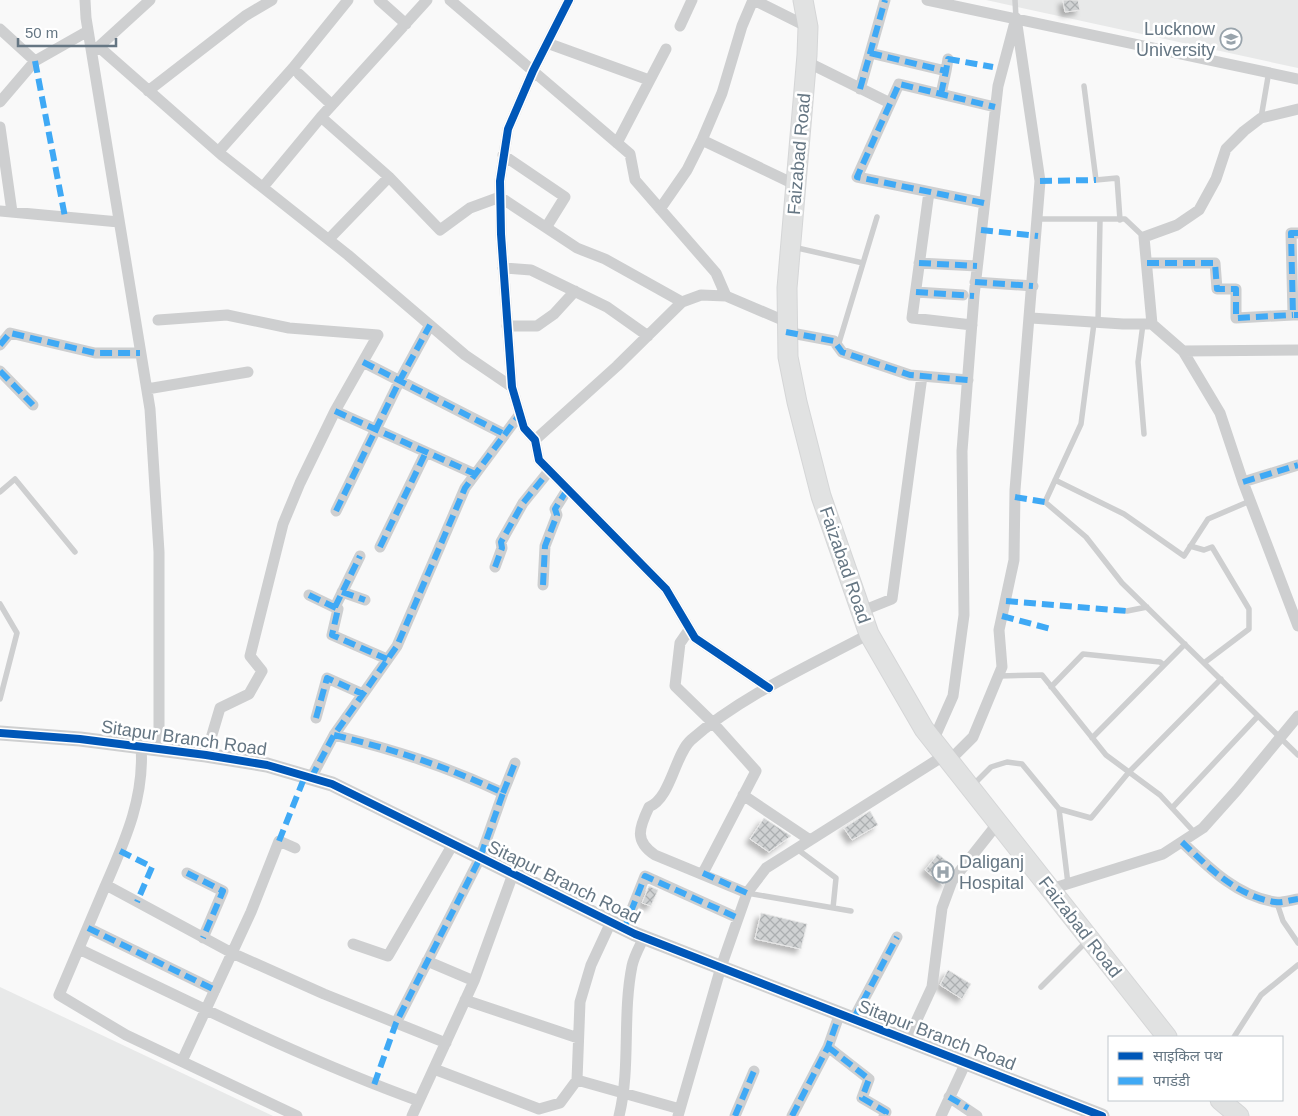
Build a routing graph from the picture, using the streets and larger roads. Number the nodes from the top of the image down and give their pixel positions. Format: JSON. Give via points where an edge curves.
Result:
{"nodes":[{"id":1,"x":85,"y":0,"type":"edge"},
{"id":2,"x":150,"y":0,"type":"edge"},
{"id":3,"x":272,"y":0,"type":"edge"},
{"id":4,"x":348,"y":0,"type":"edge"},
{"id":5,"x":380,"y":0,"type":"edge"},
{"id":6,"x":427,"y":0,"type":"edge"},
{"id":7,"x":450,"y":0,"type":"edge"},
{"id":8,"x":569,"y":0,"type":"edge"},
{"id":9,"x":692,"y":0,"type":"edge"},
{"id":10,"x":754,"y":0,"type":"edge"},
{"id":11,"x":803,"y":0,"type":"edge"},
{"id":12,"x":885,"y":0,"type":"edge"},
{"id":13,"x":927,"y":0,"type":"edge"},
{"id":14,"x":1016,"y":18,"type":"junction"},
{"id":15,"x":406,"y":24,"type":"junction"},
{"id":16,"x":680,"y":26,"type":"dead end"},
{"id":17,"x":808,"y":27,"type":"junction"},
{"id":18,"x":0,"y":29,"type":"edge"},
{"id":19,"x":88,"y":31,"type":"junction"},
{"id":20,"x":547,"y":43,"type":"junction"},
{"id":21,"x":666,"y":49,"type":"dead end"},
{"id":22,"x":95,"y":50,"type":"junction"},
{"id":23,"x":870,"y":53,"type":"junction"},
{"id":24,"x":948,"y":59,"type":"dead end"},
{"id":25,"x":35,"y":61,"type":"junction"},
{"id":26,"x":807,"y":62,"type":"junction"},
{"id":27,"x":532,"y":71,"type":"junction"},
{"id":28,"x":946,"y":71,"type":"junction"},
{"id":29,"x":300,"y":74,"type":"dead end"},
{"id":30,"x":1298,"y":79,"type":"edge"},
{"id":31,"x":649,"y":80,"type":"junction"},
{"id":32,"x":860,"y":89,"type":"junction"},
{"id":33,"x":148,"y":91,"type":"junction"},
{"id":34,"x":941,"y":94,"type":"junction"},
{"id":35,"x":0,"y":102,"type":"edge"},
{"id":36,"x":890,"y":103,"type":"junction"},
{"id":37,"x":332,"y":105,"type":"junction"},
{"id":38,"x":995,"y":107,"type":"junction"},
{"id":39,"x":1298,"y":110,"type":"edge"},
{"id":40,"x":321,"y":117,"type":"junction"},
{"id":41,"x":0,"y":127,"type":"edge"},
{"id":42,"x":702,"y":140,"type":"junction"},
{"id":43,"x":617,"y":143,"type":"junction"},
{"id":44,"x":219,"y":151,"type":"junction"},
{"id":45,"x":503,"y":155,"type":"junction"},
{"id":46,"x":389,"y":178,"type":"junction"},
{"id":47,"x":796,"y":185,"type":"junction"},
{"id":48,"x":263,"y":188,"type":"junction"},
{"id":49,"x":929,"y":192,"type":"junction"},
{"id":50,"x":500,"y":197,"type":"junction"},
{"id":51,"x":984,"y":203,"type":"junction"},
{"id":52,"x":660,"y":208,"type":"junction"},
{"id":53,"x":6,"y":212,"type":"edge"},
{"id":54,"x":120,"y":222,"type":"junction"},
{"id":55,"x":547,"y":226,"type":"junction"},
{"id":56,"x":1298,"y":233,"type":"edge"},
{"id":57,"x":328,"y":239,"type":"junction"},
{"id":58,"x":919,"y":263,"type":"junction"},
{"id":59,"x":1147,"y":263,"type":"junction"},
{"id":60,"x":977,"y":266,"type":"junction"},
{"id":61,"x":503,"y":268,"type":"junction"},
{"id":62,"x":975,"y":282,"type":"junction"},
{"id":63,"x":1033,"y":286,"type":"junction"},
{"id":64,"x":575,"y":292,"type":"junction"},
{"id":65,"x":916,"y":292,"type":"junction"},
{"id":66,"x":963,"y":295,"type":"dead end"},
{"id":67,"x":726,"y":296,"type":"junction"},
{"id":68,"x":682,"y":302,"type":"junction"},
{"id":69,"x":1296,"y":315,"type":"edge"},
{"id":70,"x":1030,"y":318,"type":"junction"},
{"id":71,"x":158,"y":320,"type":"dead end"},
{"id":72,"x":1148,"y":324,"type":"junction"},
{"id":73,"x":430,"y":325,"type":"junction"},
{"id":74,"x":972,"y":325,"type":"junction"},
{"id":75,"x":507,"y":326,"type":"junction"},
{"id":76,"x":786,"y":327,"type":"junction"},
{"id":77,"x":648,"y":336,"type":"junction"},
{"id":78,"x":0,"y":345,"type":"edge"},
{"id":79,"x":1298,"y":350,"type":"edge"},
{"id":80,"x":1183,"y":351,"type":"junction"},
{"id":81,"x":140,"y":353,"type":"junction"},
{"id":82,"x":363,"y":362,"type":"junction"},
{"id":83,"x":0,"y":370,"type":"edge"},
{"id":84,"x":248,"y":372,"type":"dead end"},
{"id":85,"x":922,"y":376,"type":"junction"},
{"id":86,"x":400,"y":380,"type":"junction"},
{"id":87,"x":968,"y":380,"type":"junction"},
{"id":88,"x":512,"y":387,"type":"junction"},
{"id":89,"x":147,"y":389,"type":"junction"},
{"id":90,"x":33,"y":405,"type":"dead end"},
{"id":91,"x":335,"y":412,"type":"junction"},
{"id":92,"x":520,"y":414,"type":"junction"},
{"id":93,"x":375,"y":430,"type":"junction"},
{"id":94,"x":504,"y":434,"type":"junction"},
{"id":95,"x":535,"y":440,"type":"junction"},
{"id":96,"x":426,"y":452,"type":"junction"},
{"id":97,"x":1298,"y":464,"type":"edge"},
{"id":98,"x":549,"y":471,"type":"junction"},
{"id":99,"x":475,"y":474,"type":"junction"},
{"id":100,"x":1243,"y":482,"type":"junction"},
{"id":101,"x":567,"y":490,"type":"junction"},
{"id":102,"x":336,"y":511,"type":"dead end"},
{"id":103,"x":380,"y":548,"type":"dead end"},
{"id":104,"x":360,"y":556,"type":"dead end"},
{"id":105,"x":495,"y":567,"type":"dead end"},
{"id":106,"x":542,"y":585,"type":"dead end"},
{"id":107,"x":342,"y":592,"type":"junction"},
{"id":108,"x":310,"y":595,"type":"dead end"},
{"id":109,"x":365,"y":600,"type":"dead end"},
{"id":110,"x":335,"y":607,"type":"junction"},
{"id":111,"x":862,"y":612,"type":"junction"},
{"id":112,"x":1298,"y":626,"type":"edge"},
{"id":113,"x":689,"y":630,"type":"junction"},
{"id":114,"x":869,"y":634,"type":"junction"},
{"id":115,"x":387,"y":659,"type":"junction"},
{"id":116,"x":769,"y":688,"type":"junction"},
{"id":117,"x":363,"y":694,"type":"junction"},
{"id":118,"x":1298,"y":716,"type":"edge"},
{"id":119,"x":316,"y":718,"type":"dead end"},
{"id":120,"x":713,"y":723,"type":"junction"},
{"id":121,"x":0,"y":733,"type":"edge"},
{"id":122,"x":334,"y":735,"type":"junction"},
{"id":123,"x":142,"y":746,"type":"junction"},
{"id":124,"x":159,"y":749,"type":"junction"},
{"id":125,"x":942,"y":752,"type":"junction"},
{"id":126,"x":206,"y":755,"type":"junction"},
{"id":127,"x":515,"y":763,"type":"dead end"},
{"id":128,"x":311,"y":778,"type":"junction"},
{"id":129,"x":503,"y":793,"type":"junction"},
{"id":130,"x":743,"y":795,"type":"junction"},
{"id":131,"x":998,"y":823,"type":"junction"},
{"id":132,"x":810,"y":840,"type":"junction"},
{"id":133,"x":1182,"y":842,"type":"junction"},
{"id":134,"x":453,"y":844,"type":"junction"},
{"id":135,"x":294,"y":848,"type":"dead end"},
{"id":136,"x":480,"y":858,"type":"junction"},
{"id":137,"x":187,"y":873,"type":"dead end"},
{"id":138,"x":703,"y":873,"type":"junction"},
{"id":139,"x":514,"y":874,"type":"junction"},
{"id":140,"x":106,"y":885,"type":"junction"},
{"id":141,"x":1050,"y":889,"type":"junction"},
{"id":142,"x":748,"y":893,"type":"junction"},
{"id":143,"x":1298,"y":899,"type":"edge"},
{"id":144,"x":738,"y":918,"type":"junction"},
{"id":145,"x":617,"y":925,"type":"junction"},
{"id":146,"x":88,"y":928,"type":"junction"},
{"id":147,"x":644,"y":937,"type":"junction"},
{"id":148,"x":897,"y":937,"type":"dead end"},
{"id":149,"x":204,"y":938,"type":"junction"},
{"id":150,"x":353,"y":944,"type":"dead end"},
{"id":151,"x":79,"y":949,"type":"junction"},
{"id":152,"x":232,"y":953,"type":"junction"},
{"id":153,"x":426,"y":961,"type":"junction"},
{"id":154,"x":720,"y":967,"type":"junction"},
{"id":155,"x":474,"y":981,"type":"junction"},
{"id":156,"x":215,"y":990,"type":"junction"},
{"id":157,"x":465,"y":1000,"type":"junction"},
{"id":158,"x":206,"y":1009,"type":"junction"},
{"id":159,"x":847,"y":1016,"type":"junction"},
{"id":160,"x":396,"y":1023,"type":"junction"},
{"id":161,"x":1166,"y":1036,"type":"edge"},
{"id":162,"x":578,"y":1038,"type":"junction"},
{"id":163,"x":908,"y":1039,"type":"junction"},
{"id":164,"x":446,"y":1043,"type":"junction"},
{"id":165,"x":828,"y":1047,"type":"junction"},
{"id":166,"x":182,"y":1062,"type":"junction"},
{"id":167,"x":966,"y":1062,"type":"junction"},
{"id":168,"x":434,"y":1070,"type":"junction"},
{"id":169,"x":754,"y":1071,"type":"dead end"},
{"id":170,"x":577,"y":1080,"type":"junction"},
{"id":171,"x":624,"y":1093,"type":"junction"},
{"id":172,"x":949,"y":1097,"type":"junction"},
{"id":173,"x":1221,"y":1101,"type":"edge"},
{"id":174,"x":415,"y":1109,"type":"edge"},
{"id":175,"x":679,"y":1112,"type":"edge"},
{"id":176,"x":1084,"y":1113,"type":"edge"},
{"id":177,"x":297,"y":1116,"type":"edge"},
{"id":178,"x":425,"y":1116,"type":"edge"},
{"id":179,"x":618,"y":1116,"type":"edge"},
{"id":180,"x":736,"y":1116,"type":"edge"},
{"id":181,"x":792,"y":1116,"type":"edge"},
{"id":182,"x":884,"y":1116,"type":"edge"},
{"id":183,"x":941,"y":1116,"type":"edge"},
{"id":184,"x":976,"y":1116,"type":"edge"},
{"id":185,"x":1102,"y":1116,"type":"edge"},
{"id":186,"x":1239,"y":1116,"type":"edge"}],
"edges":[{"from":1,"to":19,"type":"street"},
{"from":2,"to":22,"type":"street"},
{"from":3,"to":33,"type":"street","via":[[245,16]]},
{"from":4,"to":44,"type":"street"},
{"from":5,"to":15,"type":"street"},
{"from":6,"to":15,"type":"street"},
{"from":7,"to":27,"type":"street"},
{"from":8,"to":20,"type":"street"},
{"from":9,"to":16,"type":"street"},
{"from":10,"to":17,"type":"street"},
{"from":10,"to":42,"type":"street"},
{"from":11,"to":17,"type":"main road","name":"Faizabad Road"},
{"from":12,"to":23,"type":"street"},
{"from":13,"to":14,"type":"street"},
{"from":14,"to":30,"type":"street"},
{"from":14,"to":38,"type":"street"},
{"from":14,"to":63,"type":"street","via":[[1040,181]]},
{"from":15,"to":37,"type":"street"},
{"from":17,"to":26,"type":"main road","name":"Faizabad Road"},
{"from":18,"to":25,"type":"street"},
{"from":19,"to":22,"type":"street"},
{"from":19,"to":25,"type":"street"},
{"from":20,"to":27,"type":"street"},
{"from":20,"to":31,"type":"street"},
{"from":21,"to":31,"type":"street"},
{"from":22,"to":33,"type":"street"},
{"from":22,"to":54,"type":"street"},
{"from":23,"to":28,"type":"street"},
{"from":23,"to":32,"type":"street"},
{"from":24,"to":28,"type":"street"},
{"from":25,"to":35,"type":"street"},
{"from":26,"to":32,"type":"street"},
{"from":26,"to":47,"type":"main road","name":"Faizabad Road"},
{"from":27,"to":43,"type":"street"},
{"from":27,"to":45,"type":"street","via":[[508,129]]},
{"from":28,"to":34,"type":"street"},
{"from":29,"to":37,"type":"street"},
{"from":31,"to":43,"type":"street"},
{"from":32,"to":36,"type":"street"},
{"from":33,"to":44,"type":"street"},
{"from":34,"to":36,"type":"street","via":[[899,84]]},
{"from":34,"to":38,"type":"street"},
{"from":36,"to":49,"type":"street","via":[[857,177]]},
{"from":37,"to":40,"type":"street"},
{"from":38,"to":51,"type":"street"},
{"from":39,"to":59,"type":"street","via":[[1261,118],[1226,149],[1216,179],[1198,210],[1177,225],[1144,237]]},
{"from":40,"to":46,"type":"street"},
{"from":40,"to":48,"type":"street"},
{"from":41,"to":53,"type":"street"},
{"from":42,"to":47,"type":"street"},
{"from":42,"to":52,"type":"street","via":[[688,170]]},
{"from":43,"to":52,"type":"street","via":[[630,154],[635,180]]},
{"from":44,"to":48,"type":"street"},
{"from":45,"to":50,"type":"street"},
{"from":45,"to":55,"type":"street","via":[[565,197]]},
{"from":46,"to":50,"type":"street","via":[[440,230],[470,208]]},
{"from":46,"to":57,"type":"street"},
{"from":47,"to":76,"type":"main road","name":"Faizabad Road"},
{"from":48,"to":57,"type":"street"},
{"from":49,"to":51,"type":"street"},
{"from":49,"to":58,"type":"street"},
{"from":50,"to":55,"type":"street"},
{"from":50,"to":61,"type":"street"},
{"from":51,"to":60,"type":"street"},
{"from":52,"to":67,"type":"street","via":[[716,273]]},
{"from":53,"to":54,"type":"street"},
{"from":54,"to":81,"type":"street"},
{"from":55,"to":68,"type":"street","via":[[577,248],[605,259]]},
{"from":56,"to":69,"type":"street","via":[[1290,233]]},
{"from":57,"to":73,"type":"street"},
{"from":58,"to":60,"type":"street"},
{"from":58,"to":65,"type":"street"},
{"from":59,"to":69,"type":"street","via":[[1215,263],[1217,289],[1236,289],[1236,318]]},
{"from":59,"to":72,"type":"street"},
{"from":60,"to":62,"type":"street"},
{"from":61,"to":64,"type":"street","via":[[531,270]]},
{"from":61,"to":75,"type":"street"},
{"from":62,"to":63,"type":"street"},
{"from":62,"to":74,"type":"street"},
{"from":63,"to":70,"type":"street"},
{"from":64,"to":75,"type":"street","via":[[538,326]]},
{"from":64,"to":77,"type":"street","via":[[607,308]]},
{"from":65,"to":66,"type":"street"},
{"from":65,"to":74,"type":"street","via":[[912,318]]},
{"from":67,"to":68,"type":"street","via":[[701,295]]},
{"from":67,"to":76,"type":"street"},
{"from":68,"to":77,"type":"street"},
{"from":70,"to":72,"type":"street"},
{"from":70,"to":125,"type":"street","via":[[1015,490],[1014,560],[1000,630],[1002,667],[973,737]]},
{"from":71,"to":82,"type":"street","via":[[227,315],[288,328],[378,335]]},
{"from":72,"to":80,"type":"street"},
{"from":73,"to":86,"type":"street"},
{"from":73,"to":88,"type":"street"},
{"from":74,"to":87,"type":"street"},
{"from":75,"to":88,"type":"street"},
{"from":76,"to":85,"type":"street","via":[[834,342],[842,352]]},
{"from":76,"to":111,"type":"main road","name":"Faizabad Road","via":[[797,402],[821,496]]},
{"from":77,"to":95,"type":"street"},
{"from":78,"to":81,"type":"street","via":[[10,333],[96,353]]},
{"from":79,"to":80,"type":"street"},
{"from":80,"to":100,"type":"street","via":[[1220,413]]},
{"from":81,"to":89,"type":"street"},
{"from":82,"to":86,"type":"street"},
{"from":82,"to":91,"type":"street"},
{"from":83,"to":90,"type":"street"},
{"from":84,"to":89,"type":"street"},
{"from":85,"to":87,"type":"street"},
{"from":85,"to":111,"type":"street","via":[[892,599]]},
{"from":86,"to":93,"type":"street"},
{"from":86,"to":94,"type":"street"},
{"from":87,"to":125,"type":"street","via":[[962,451],[964,615]]},
{"from":88,"to":92,"type":"street"},
{"from":89,"to":124,"type":"street","via":[[159,552]]},
{"from":91,"to":93,"type":"street"},
{"from":91,"to":126,"type":"street","via":[[283,524],[250,656],[262,671],[249,694],[220,708]]},
{"from":92,"to":94,"type":"street"},
{"from":92,"to":95,"type":"street","via":[[524,428]]},
{"from":93,"to":96,"type":"street"},
{"from":93,"to":102,"type":"street"},
{"from":94,"to":99,"type":"street"},
{"from":95,"to":98,"type":"street","via":[[539,460]]},
{"from":96,"to":99,"type":"street"},
{"from":96,"to":103,"type":"street"},
{"from":97,"to":100,"type":"street"},
{"from":98,"to":101,"type":"street"},
{"from":98,"to":105,"type":"street","via":[[518,511],[501,542]]},
{"from":99,"to":115,"type":"street","via":[[465,488],[397,646]]},
{"from":100,"to":112,"type":"street"},
{"from":101,"to":106,"type":"street","via":[[555,509],[557,515],[545,546]]},
{"from":101,"to":113,"type":"street","via":[[666,589]]},
{"from":104,"to":107,"type":"street"},
{"from":107,"to":109,"type":"street"},
{"from":107,"to":110,"type":"street"},
{"from":108,"to":110,"type":"street"},
{"from":110,"to":115,"type":"street","via":[[338,609],[332,635]]},
{"from":111,"to":114,"type":"main road","name":"Faizabad Road"},
{"from":113,"to":116,"type":"street","via":[[695,638]]},
{"from":113,"to":120,"type":"street","via":[[680,643],[675,686]]},
{"from":114,"to":116,"type":"street"},
{"from":114,"to":125,"type":"main road","name":"Faizabad Road","via":[[924,729]]},
{"from":115,"to":117,"type":"street"},
{"from":116,"to":120,"type":"street"},
{"from":117,"to":119,"type":"street","via":[[327,678]]},
{"from":117,"to":122,"type":"street"},
{"from":118,"to":133,"type":"street","via":[[1203,828]]},
{"from":120,"to":130,"type":"street","via":[[756,771]]},
{"from":120,"to":138,"type":"street","via":[[689,742],[665,789],[649,806],[640,836],[643,847],[655,855]]},
{"from":121,"to":123,"type":"street","name":"Sitapur Branch Road"},
{"from":122,"to":128,"type":"street"},
{"from":122,"to":129,"type":"street","via":[[403,752]]},
{"from":123,"to":124,"type":"street","name":"Sitapur Branch Road"},
{"from":123,"to":140,"type":"street","via":[[140,791],[129,830]]},
{"from":124,"to":126,"type":"street","name":"Sitapur Branch Road"},
{"from":125,"to":131,"type":"main road","name":"Faizabad Road"},
{"from":125,"to":132,"type":"street"},
{"from":126,"to":128,"type":"street","name":"Sitapur Branch Road","via":[[267,765]]},
{"from":127,"to":129,"type":"street"},
{"from":128,"to":134,"type":"street","name":"Sitapur Branch Road","via":[[332,784]]},
{"from":129,"to":136,"type":"street"},
{"from":130,"to":132,"type":"street"},
{"from":130,"to":138,"type":"street"},
{"from":131,"to":141,"type":"main road","name":"Faizabad Road"},
{"from":131,"to":163,"type":"street","via":[[952,881],[942,908],[932,986]]},
{"from":132,"to":142,"type":"street","via":[[766,868]]},
{"from":133,"to":141,"type":"street","via":[[1163,854]]},
{"from":133,"to":143,"type":"street","via":[[1212,871],[1246,894],[1277,903]]},
{"from":134,"to":136,"type":"street","name":"Sitapur Branch Road"},
{"from":134,"to":150,"type":"street","via":[[388,956]]},
{"from":135,"to":152,"type":"street","via":[[279,841]]},
{"from":136,"to":139,"type":"street","name":"Sitapur Branch Road"},
{"from":136,"to":153,"type":"street"},
{"from":137,"to":149,"type":"street","via":[[223,891]]},
{"from":138,"to":142,"type":"street"},
{"from":139,"to":145,"type":"street","name":"Sitapur Branch Road"},
{"from":139,"to":155,"type":"street"},
{"from":140,"to":146,"type":"street"},
{"from":140,"to":149,"type":"street"},
{"from":141,"to":161,"type":"main road","name":"Faizabad Road"},
{"from":142,"to":144,"type":"street"},
{"from":144,"to":145,"type":"street","via":[[645,876]]},
{"from":144,"to":154,"type":"street"},
{"from":145,"to":147,"type":"street","name":"Sitapur Branch Road"},
{"from":145,"to":162,"type":"street","via":[[591,965],[580,1002]]},
{"from":146,"to":151,"type":"street"},
{"from":146,"to":156,"type":"street"},
{"from":147,"to":154,"type":"street","name":"Sitapur Branch Road"},
{"from":147,"to":171,"type":"street","via":[[632,965],[626,1015]]},
{"from":148,"to":159,"type":"street"},
{"from":149,"to":152,"type":"street"},
{"from":151,"to":158,"type":"street"},
{"from":151,"to":166,"type":"street","via":[[59,995],[126,1035]]},
{"from":152,"to":156,"type":"street"},
{"from":152,"to":160,"type":"street"},
{"from":153,"to":155,"type":"street"},
{"from":153,"to":160,"type":"street"},
{"from":154,"to":159,"type":"street","name":"Sitapur Branch Road"},
{"from":154,"to":175,"type":"street"},
{"from":155,"to":157,"type":"street"},
{"from":156,"to":158,"type":"street"},
{"from":157,"to":162,"type":"street"},
{"from":157,"to":164,"type":"street"},
{"from":158,"to":166,"type":"street"},
{"from":158,"to":174,"type":"street","via":[[374,1085]]},
{"from":159,"to":163,"type":"street","name":"Sitapur Branch Road"},
{"from":159,"to":165,"type":"street"},
{"from":160,"to":164,"type":"street"},
{"from":162,"to":170,"type":"street"},
{"from":163,"to":167,"type":"street","name":"Sitapur Branch Road"},
{"from":164,"to":168,"type":"street"},
{"from":165,"to":181,"type":"street"},
{"from":165,"to":182,"type":"street","via":[[869,1079],[862,1098],[886,1112]]},
{"from":166,"to":177,"type":"street"},
{"from":167,"to":172,"type":"street"},
{"from":167,"to":176,"type":"street","name":"Sitapur Branch Road"},
{"from":168,"to":170,"type":"street","via":[[539,1110],[560,1103]]},
{"from":168,"to":174,"type":"street"},
{"from":169,"to":180,"type":"street"},
{"from":170,"to":171,"type":"street"},
{"from":171,"to":175,"type":"street"},
{"from":171,"to":179,"type":"street"},
{"from":172,"to":183,"type":"street"},
{"from":172,"to":184,"type":"street"},
{"from":173,"to":186,"type":"main road"},
{"from":174,"to":178,"type":"street"},
{"from":176,"to":185,"type":"street","name":"Sitapur Branch Road"}]}
